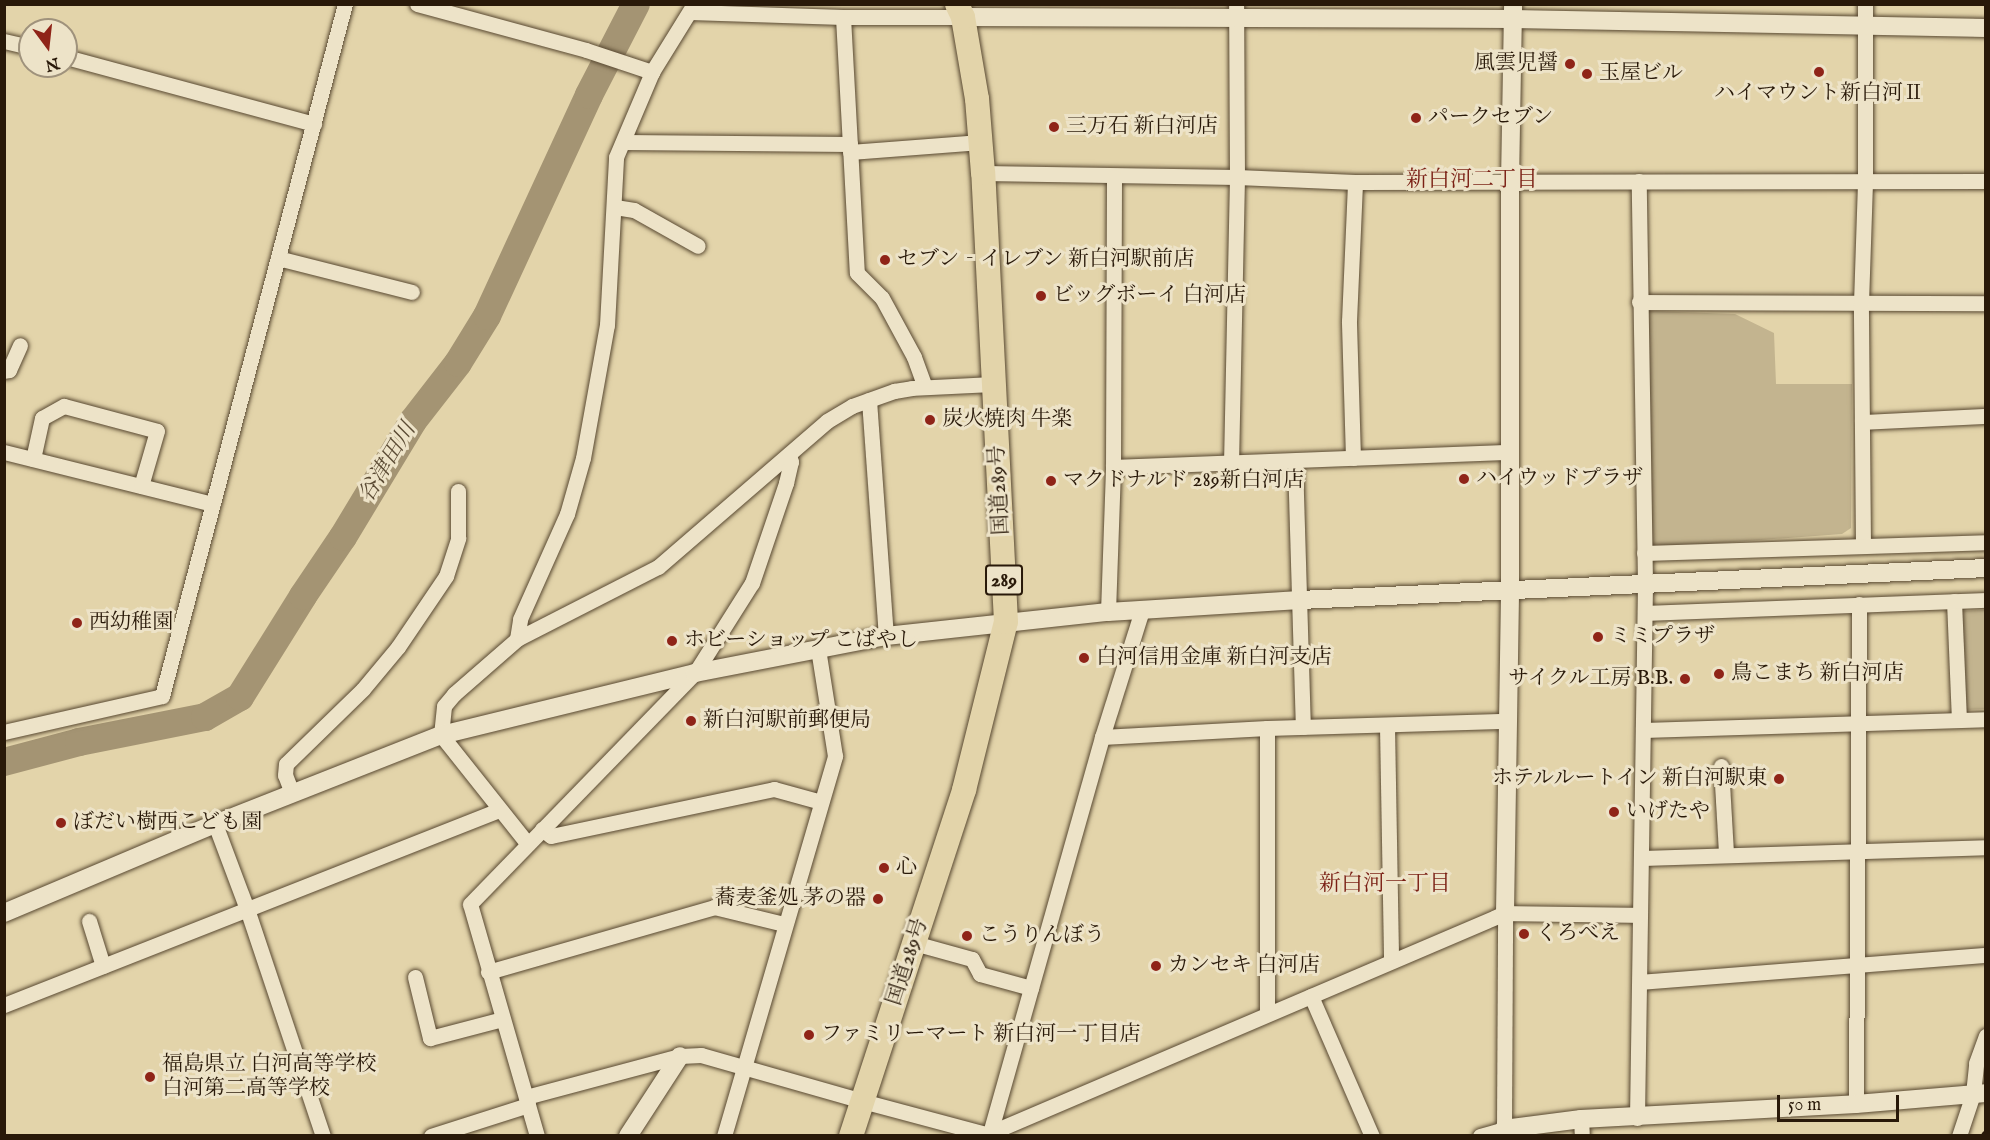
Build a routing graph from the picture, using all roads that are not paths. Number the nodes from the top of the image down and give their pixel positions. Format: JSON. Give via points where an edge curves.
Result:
{"nodes":[{"id":1,"x":345,"y":4,"type":"edge"},
{"id":2,"x":417,"y":4,"type":"edge"},
{"id":3,"x":1865,"y":4,"type":"edge"},
{"id":4,"x":692,"y":8,"type":"edge"},
{"id":5,"x":960,"y":11,"type":"edge"},
{"id":6,"x":1236,"y":11,"type":"edge"},
{"id":7,"x":1513,"y":12,"type":"edge"},
{"id":8,"x":843,"y":17,"type":"junction"},
{"id":9,"x":1865,"y":25,"type":"junction"},
{"id":10,"x":1986,"y":28,"type":"edge"},
{"id":11,"x":78,"y":60,"type":"edge"},
{"id":12,"x":652,"y":72,"type":"junction"},
{"id":13,"x":314,"y":124,"type":"junction"},
{"id":14,"x":622,"y":142,"type":"junction"},
{"id":15,"x":981,"y":142,"type":"junction"},
{"id":16,"x":850,"y":148,"type":"junction"},
{"id":17,"x":983,"y":173,"type":"junction"},
{"id":18,"x":1114,"y":177,"type":"junction"},
{"id":19,"x":1237,"y":177,"type":"junction"},
{"id":20,"x":1639,"y":181,"type":"junction"},
{"id":21,"x":1986,"y":181,"type":"edge"},
{"id":22,"x":1355,"y":182,"type":"junction"},
{"id":23,"x":1510,"y":182,"type":"junction"},
{"id":24,"x":1865,"y":182,"type":"junction"},
{"id":25,"x":615,"y":207,"type":"junction"},
{"id":26,"x":698,"y":246,"type":"dead end"},
{"id":27,"x":278,"y":258,"type":"junction"},
{"id":28,"x":412,"y":292,"type":"dead end"},
{"id":29,"x":1639,"y":302,"type":"junction"},
{"id":30,"x":1861,"y":303,"type":"junction"},
{"id":31,"x":1986,"y":303,"type":"edge"},
{"id":32,"x":20,"y":345,"type":"dead end"},
{"id":33,"x":4,"y":371,"type":"edge"},
{"id":34,"x":995,"y":384,"type":"junction"},
{"id":35,"x":925,"y":387,"type":"junction"},
{"id":36,"x":869,"y":400,"type":"junction"},
{"id":37,"x":1986,"y":416,"type":"edge"},
{"id":38,"x":1862,"y":422,"type":"junction"},
{"id":39,"x":4,"y":452,"type":"edge"},
{"id":40,"x":1511,"y":452,"type":"junction"},
{"id":41,"x":789,"y":454,"type":"junction"},
{"id":42,"x":1353,"y":458,"type":"junction"},
{"id":43,"x":33,"y":459,"type":"junction"},
{"id":44,"x":1295,"y":461,"type":"junction"},
{"id":45,"x":1232,"y":464,"type":"junction"},
{"id":46,"x":1113,"y":467,"type":"junction"},
{"id":47,"x":141,"y":486,"type":"junction"},
{"id":48,"x":458,"y":491,"type":"dead end"},
{"id":49,"x":213,"y":504,"type":"junction"},
{"id":50,"x":1986,"y":542,"type":"edge"},
{"id":51,"x":1863,"y":546,"type":"junction"},
{"id":52,"x":1644,"y":553,"type":"junction"},
{"id":53,"x":1986,"y":568,"type":"edge"},
{"id":54,"x":1645,"y":583,"type":"junction"},
{"id":55,"x":1510,"y":591,"type":"junction"},
{"id":56,"x":1300,"y":600,"type":"junction"},
{"id":57,"x":1986,"y":600,"type":"edge"},
{"id":58,"x":1954,"y":601,"type":"junction"},
{"id":59,"x":1859,"y":604,"type":"junction"},
{"id":60,"x":1142,"y":610,"type":"junction"},
{"id":61,"x":1108,"y":612,"type":"junction"},
{"id":62,"x":1645,"y":613,"type":"junction"},
{"id":63,"x":1006,"y":622,"type":"junction"},
{"id":64,"x":886,"y":636,"type":"junction"},
{"id":65,"x":517,"y":639,"type":"junction"},
{"id":66,"x":818,"y":649,"type":"junction"},
{"id":67,"x":695,"y":673,"type":"junction"},
{"id":68,"x":1986,"y":718,"type":"edge"},
{"id":69,"x":1959,"y":719,"type":"junction"},
{"id":70,"x":1508,"y":722,"type":"junction"},
{"id":71,"x":1858,"y":723,"type":"junction"},
{"id":72,"x":1387,"y":726,"type":"junction"},
{"id":73,"x":1303,"y":727,"type":"junction"},
{"id":74,"x":1267,"y":728,"type":"junction"},
{"id":75,"x":1643,"y":730,"type":"junction"},
{"id":76,"x":4,"y":732,"type":"edge"},
{"id":77,"x":441,"y":735,"type":"junction"},
{"id":78,"x":1102,"y":737,"type":"junction"},
{"id":79,"x":1721,"y":766,"type":"dead end"},
{"id":80,"x":292,"y":794,"type":"junction"},
{"id":81,"x":821,"y":802,"type":"junction"},
{"id":82,"x":499,"y":810,"type":"junction"},
{"id":83,"x":214,"y":824,"type":"junction"},
{"id":84,"x":542,"y":829,"type":"junction"},
{"id":85,"x":528,"y":843,"type":"junction"},
{"id":86,"x":1986,"y":847,"type":"edge"},
{"id":87,"x":1859,"y":849,"type":"junction"},
{"id":88,"x":1726,"y":854,"type":"junction"},
{"id":89,"x":1642,"y":858,"type":"junction"},
{"id":90,"x":247,"y":909,"type":"junction"},
{"id":91,"x":4,"y":913,"type":"edge"},
{"id":92,"x":1505,"y":913,"type":"junction"},
{"id":93,"x":1640,"y":915,"type":"junction"},
{"id":94,"x":89,"y":921,"type":"dead end"},
{"id":95,"x":784,"y":924,"type":"junction"},
{"id":96,"x":914,"y":943,"type":"junction"},
{"id":97,"x":1986,"y":955,"type":"edge"},
{"id":98,"x":1390,"y":961,"type":"junction"},
{"id":99,"x":1857,"y":965,"type":"junction"},
{"id":100,"x":103,"y":966,"type":"junction"},
{"id":101,"x":488,"y":972,"type":"junction"},
{"id":102,"x":415,"y":976,"type":"dead end"},
{"id":103,"x":1640,"y":982,"type":"junction"},
{"id":104,"x":1031,"y":988,"type":"junction"},
{"id":105,"x":1311,"y":996,"type":"junction"},
{"id":106,"x":4,"y":1005,"type":"edge"},
{"id":107,"x":1267,"y":1014,"type":"junction"},
{"id":108,"x":502,"y":1019,"type":"junction"},
{"id":109,"x":1986,"y":1036,"type":"edge"},
{"id":110,"x":680,"y":1056,"type":"junction"},
{"id":111,"x":745,"y":1065,"type":"junction"},
{"id":112,"x":1979,"y":1093,"type":"edge"},
{"id":113,"x":527,"y":1101,"type":"junction"},
{"id":114,"x":862,"y":1101,"type":"junction"},
{"id":115,"x":1856,"y":1104,"type":"junction"},
{"id":116,"x":1637,"y":1118,"type":"junction"},
{"id":117,"x":1582,"y":1127,"type":"edge"},
{"id":118,"x":1504,"y":1129,"type":"junction"},
{"id":119,"x":992,"y":1134,"type":"edge"},
{"id":120,"x":323,"y":1136,"type":"edge"},
{"id":121,"x":431,"y":1136,"type":"edge"},
{"id":122,"x":537,"y":1136,"type":"edge"},
{"id":123,"x":628,"y":1136,"type":"edge"},
{"id":124,"x":724,"y":1136,"type":"edge"},
{"id":125,"x":851,"y":1136,"type":"edge"},
{"id":126,"x":1372,"y":1136,"type":"edge"},
{"id":127,"x":1480,"y":1136,"type":"edge"},
{"id":128,"x":1959,"y":1136,"type":"edge"}],
"edges":[{"from":1,"to":13,"type":"street"},
{"from":2,"to":12,"type":"street"},
{"from":3,"to":9,"type":"street"},
{"from":4,"to":8,"type":"street"},
{"from":4,"to":12,"type":"street"},
{"from":5,"to":6,"type":"street"},
{"from":5,"to":8,"type":"street"},
{"from":5,"to":15,"type":"highway","name":"国道289号","number":"289"},
{"from":6,"to":7,"type":"street"},
{"from":6,"to":19,"type":"street"},
{"from":7,"to":9,"type":"street"},
{"from":7,"to":23,"type":"street"},
{"from":8,"to":16,"type":"street"},
{"from":9,"to":10,"type":"street"},
{"from":9,"to":24,"type":"street"},
{"from":11,"to":13,"type":"street"},
{"from":12,"to":14,"type":"street"},
{"from":13,"to":27,"type":"street"},
{"from":14,"to":16,"type":"street"},
{"from":14,"to":25,"type":"street","via":[[616,157]]},
{"from":15,"to":16,"type":"street"},
{"from":15,"to":17,"type":"highway","name":"国道289号","number":"289"},
{"from":16,"to":35,"type":"street","via":[[857,273],[882,298],[914,357]]},
{"from":17,"to":18,"type":"street"},
{"from":17,"to":34,"type":"highway","name":"国道289号","number":"289"},
{"from":18,"to":19,"type":"street"},
{"from":18,"to":46,"type":"street"},
{"from":19,"to":22,"type":"street"},
{"from":19,"to":45,"type":"street"},
{"from":20,"to":23,"type":"street"},
{"from":20,"to":24,"type":"street"},
{"from":20,"to":29,"type":"street"},
{"from":21,"to":24,"type":"street"},
{"from":22,"to":23,"type":"street"},
{"from":22,"to":42,"type":"street","via":[[1349,321]]},
{"from":23,"to":40,"type":"street"},
{"from":24,"to":30,"type":"street"},
{"from":25,"to":26,"type":"street","via":[[634,210]]},
{"from":25,"to":65,"type":"street","via":[[607,326],[583,458],[567,514],[520,619]]},
{"from":27,"to":28,"type":"street"},
{"from":27,"to":49,"type":"street"},
{"from":29,"to":30,"type":"street"},
{"from":29,"to":52,"type":"street"},
{"from":30,"to":31,"type":"street"},
{"from":30,"to":38,"type":"street"},
{"from":32,"to":33,"type":"street","via":[[9,370]]},
{"from":34,"to":35,"type":"street"},
{"from":34,"to":63,"type":"highway","name":"国道289号","number":"289"},
{"from":35,"to":36,"type":"street","via":[[894,391]]},
{"from":36,"to":41,"type":"street","via":[[827,421]]},
{"from":36,"to":64,"type":"street"},
{"from":37,"to":38,"type":"street"},
{"from":38,"to":51,"type":"street"},
{"from":39,"to":43,"type":"street"},
{"from":40,"to":42,"type":"street"},
{"from":40,"to":55,"type":"street"},
{"from":41,"to":65,"type":"street","via":[[658,567]]},
{"from":41,"to":67,"type":"street","via":[[786,483],[752,583]]},
{"from":42,"to":44,"type":"street"},
{"from":43,"to":47,"type":"street"},
{"from":43,"to":47,"type":"street","via":[[42,418],[64,406],[157,431]]},
{"from":44,"to":45,"type":"street"},
{"from":44,"to":56,"type":"street"},
{"from":45,"to":46,"type":"street"},
{"from":46,"to":61,"type":"street"},
{"from":47,"to":49,"type":"street"},
{"from":48,"to":80,"type":"street","via":[[458,538],[446,576],[398,647],[363,689],[286,764],[285,775]]},
{"from":49,"to":76,"type":"street","via":[[162,696]]},
{"from":50,"to":51,"type":"street"},
{"from":51,"to":52,"type":"street"},
{"from":52,"to":54,"type":"street"},
{"from":53,"to":54,"type":"street"},
{"from":54,"to":55,"type":"street"},
{"from":54,"to":62,"type":"street"},
{"from":55,"to":56,"type":"street"},
{"from":55,"to":70,"type":"street"},
{"from":56,"to":60,"type":"street"},
{"from":56,"to":73,"type":"street"},
{"from":57,"to":58,"type":"street"},
{"from":58,"to":59,"type":"street"},
{"from":58,"to":69,"type":"street"},
{"from":59,"to":62,"type":"street"},
{"from":59,"to":71,"type":"street"},
{"from":60,"to":61,"type":"street"},
{"from":60,"to":78,"type":"street"},
{"from":61,"to":63,"type":"street"},
{"from":62,"to":75,"type":"street"},
{"from":63,"to":64,"type":"street"},
{"from":63,"to":96,"type":"highway","name":"国道289号","number":"289","via":[[964,790]]},
{"from":64,"to":66,"type":"street"},
{"from":65,"to":77,"type":"street","via":[[454,693],[444,706]]},
{"from":66,"to":67,"type":"street"},
{"from":66,"to":81,"type":"street","via":[[835,756]]},
{"from":67,"to":77,"type":"street"},
{"from":67,"to":84,"type":"street"},
{"from":68,"to":69,"type":"street"},
{"from":69,"to":71,"type":"street"},
{"from":70,"to":72,"type":"street"},
{"from":70,"to":92,"type":"street"},
{"from":71,"to":75,"type":"street"},
{"from":71,"to":87,"type":"street"},
{"from":72,"to":73,"type":"street"},
{"from":72,"to":98,"type":"street"},
{"from":73,"to":74,"type":"street"},
{"from":74,"to":78,"type":"street"},
{"from":74,"to":107,"type":"street"},
{"from":75,"to":89,"type":"street"},
{"from":77,"to":80,"type":"street"},
{"from":77,"to":82,"type":"street"},
{"from":78,"to":104,"type":"street"},
{"from":79,"to":88,"type":"street"},
{"from":80,"to":83,"type":"street"},
{"from":81,"to":84,"type":"street","via":[[774,789],[551,836]]},
{"from":81,"to":95,"type":"street"},
{"from":82,"to":85,"type":"street"},
{"from":82,"to":90,"type":"street"},
{"from":83,"to":90,"type":"street"},
{"from":83,"to":91,"type":"street"},
{"from":84,"to":85,"type":"street"},
{"from":85,"to":101,"type":"street","via":[[470,904]]},
{"from":86,"to":87,"type":"street"},
{"from":87,"to":88,"type":"street"},
{"from":87,"to":99,"type":"street"},
{"from":88,"to":89,"type":"street"},
{"from":89,"to":93,"type":"street"},
{"from":90,"to":100,"type":"street"},
{"from":90,"to":120,"type":"street"},
{"from":92,"to":93,"type":"street"},
{"from":92,"to":98,"type":"street"},
{"from":92,"to":118,"type":"street"},
{"from":93,"to":103,"type":"street"},
{"from":94,"to":100,"type":"street"},
{"from":95,"to":101,"type":"street","via":[[714,907]]},
{"from":95,"to":111,"type":"street"},
{"from":96,"to":104,"type":"street","via":[[972,959],[980,974]]},
{"from":96,"to":114,"type":"highway","name":"国道289号","number":"289"},
{"from":97,"to":99,"type":"street"},
{"from":98,"to":105,"type":"street"},
{"from":99,"to":103,"type":"street"},
{"from":99,"to":115,"type":"street"},
{"from":100,"to":106,"type":"street"},
{"from":101,"to":108,"type":"street"},
{"from":102,"to":108,"type":"street","via":[[430,1038]]},
{"from":103,"to":116,"type":"street"},
{"from":104,"to":119,"type":"street"},
{"from":105,"to":107,"type":"street"},
{"from":105,"to":126,"type":"street"},
{"from":107,"to":119,"type":"street"},
{"from":108,"to":113,"type":"street"},
{"from":109,"to":112,"type":"street","via":[[1976,1063]]},
{"from":110,"to":111,"type":"street","via":[[701,1055]]},
{"from":110,"to":113,"type":"street"},
{"from":110,"to":123,"type":"street"},
{"from":111,"to":114,"type":"street"},
{"from":111,"to":124,"type":"street"},
{"from":112,"to":115,"type":"street"},
{"from":112,"to":128,"type":"street"},
{"from":113,"to":121,"type":"street"},
{"from":113,"to":122,"type":"street"},
{"from":114,"to":119,"type":"street"},
{"from":114,"to":125,"type":"highway","name":"国道289号","number":"289"},
{"from":115,"to":116,"type":"street"},
{"from":116,"to":117,"type":"street"},
{"from":117,"to":118,"type":"street"},
{"from":118,"to":127,"type":"street"}]}
